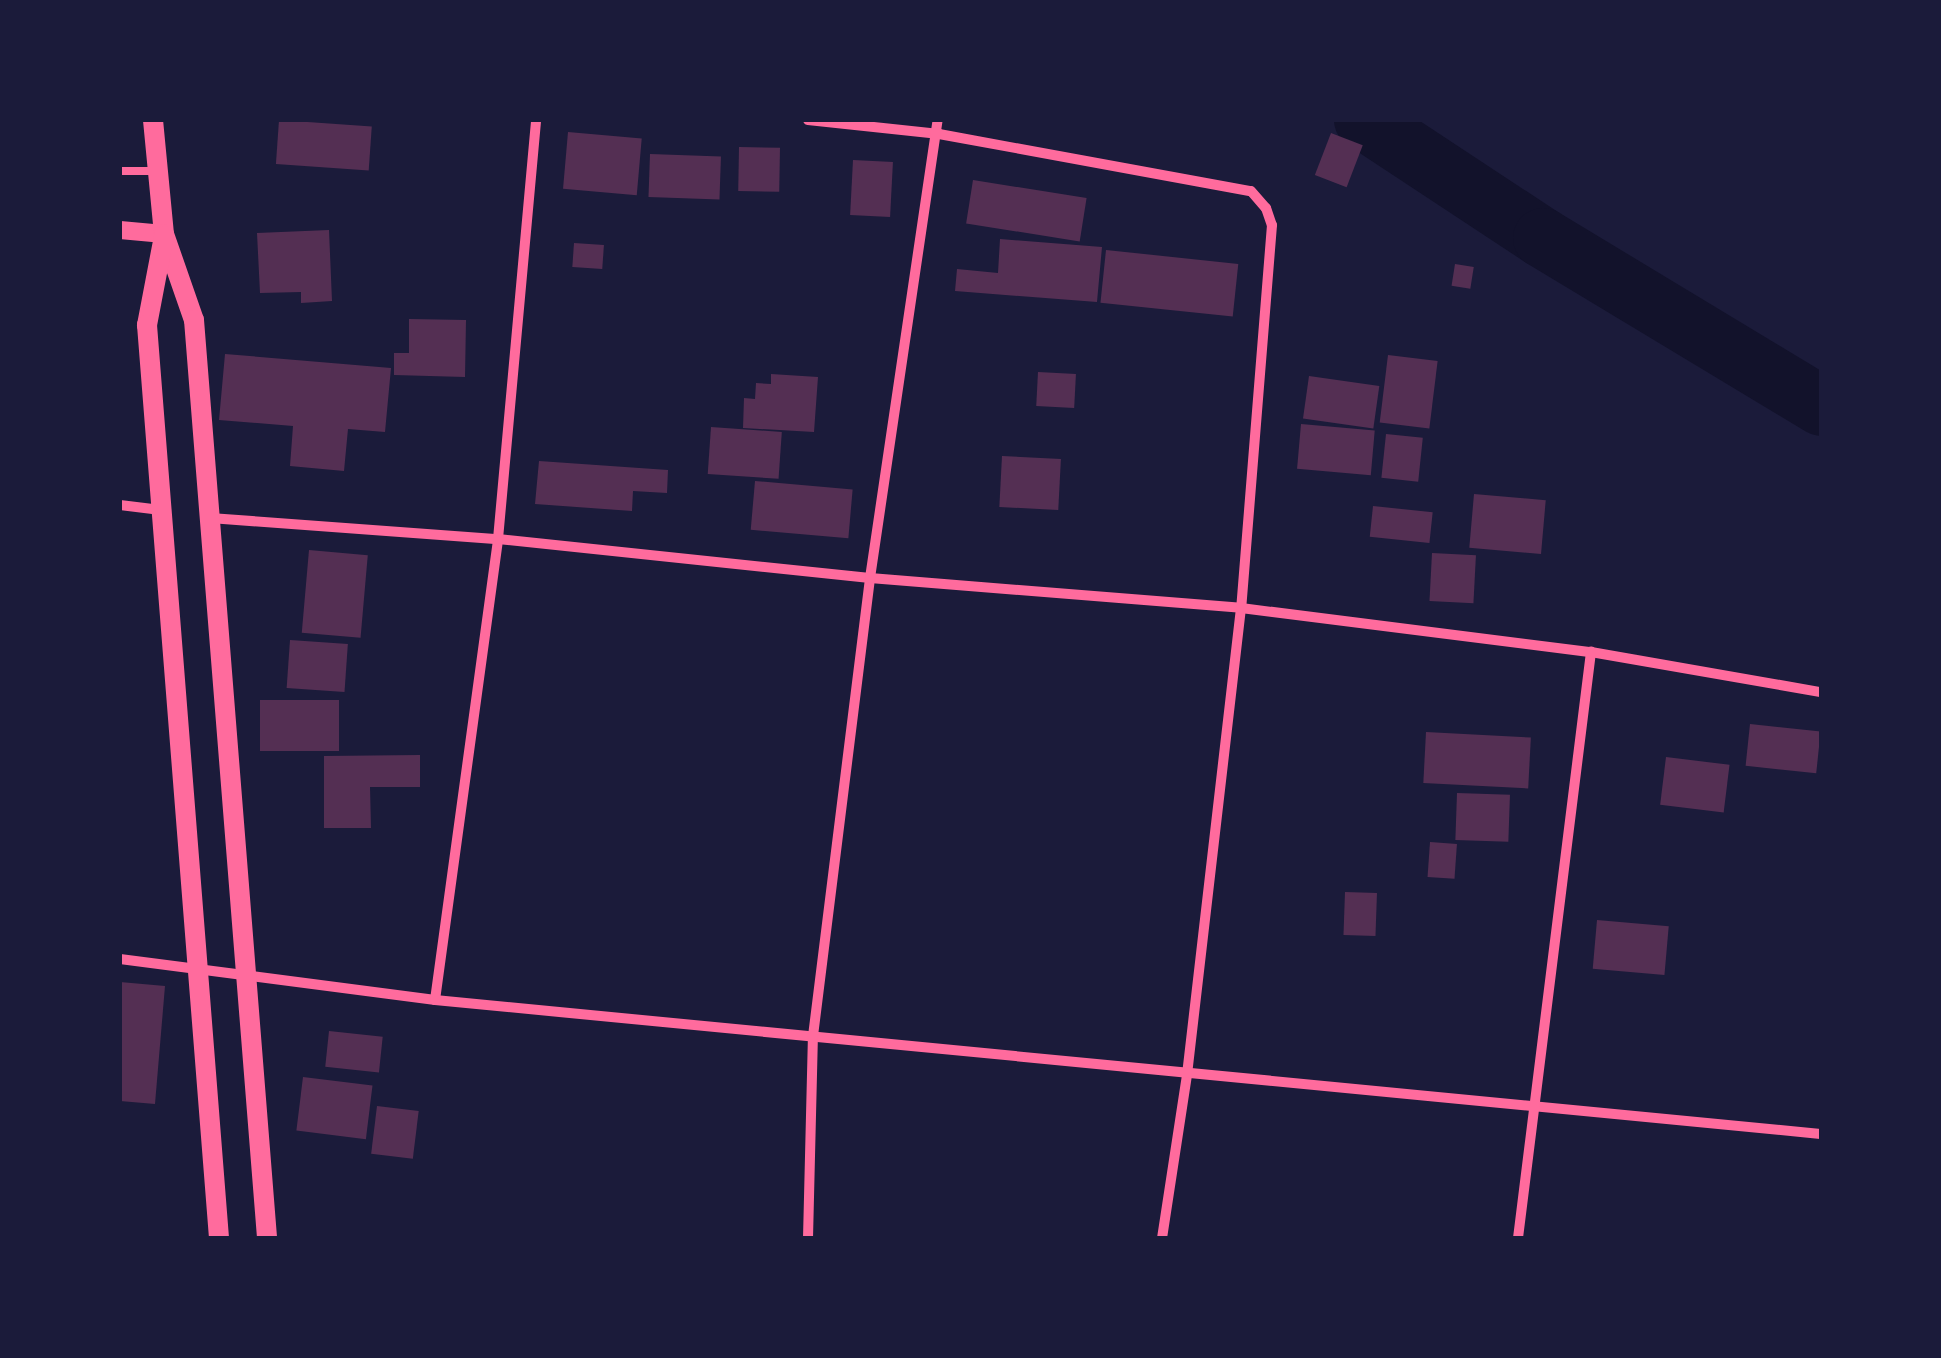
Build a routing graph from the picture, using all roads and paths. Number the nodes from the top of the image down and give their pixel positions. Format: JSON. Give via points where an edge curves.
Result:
{"nodes":[{"id":1,"x":153,"y":120,"type":"edge"},
{"id":2,"x":536,"y":120,"type":"edge"},
{"id":3,"x":808,"y":120,"type":"edge"},
{"id":4,"x":938,"y":120,"type":"edge"},
{"id":5,"x":938,"y":134,"type":"junction"},
{"id":6,"x":120,"y":170,"type":"edge"},
{"id":7,"x":158,"y":171,"type":"junction"},
{"id":8,"x":120,"y":230,"type":"edge"},
{"id":9,"x":164,"y":234,"type":"junction"},
{"id":10,"x":120,"y":505,"type":"edge"},
{"id":11,"x":162,"y":510,"type":"junction"},
{"id":12,"x":210,"y":518,"type":"junction"},
{"id":13,"x":498,"y":539,"type":"junction"},
{"id":14,"x":870,"y":578,"type":"junction"},
{"id":15,"x":1241,"y":608,"type":"junction"},
{"id":16,"x":1591,"y":652,"type":"junction"},
{"id":17,"x":1821,"y":692,"type":"edge"},
{"id":18,"x":120,"y":959,"type":"edge"},
{"id":19,"x":197,"y":968,"type":"junction"},
{"id":20,"x":244,"y":976,"type":"junction"},
{"id":21,"x":435,"y":1000,"type":"junction"},
{"id":22,"x":813,"y":1036,"type":"junction"},
{"id":23,"x":1186,"y":1075,"type":"junction"},
{"id":24,"x":1534,"y":1109,"type":"junction"},
{"id":25,"x":1821,"y":1134,"type":"edge"},
{"id":26,"x":219,"y":1238,"type":"edge"},
{"id":27,"x":267,"y":1238,"type":"edge"},
{"id":28,"x":808,"y":1238,"type":"edge"},
{"id":29,"x":1162,"y":1238,"type":"edge"},
{"id":30,"x":1518,"y":1238,"type":"edge"}],
"edges":[{"from":1,"to":7,"type":"main road"},
{"from":2,"to":13,"type":"street"},
{"from":3,"to":5,"type":"street"},
{"from":4,"to":5,"type":"street"},
{"from":5,"to":14,"type":"street"},
{"from":5,"to":15,"type":"street","via":[[1251,192],[1266,208],[1272,225]]},
{"from":6,"to":7,"type":"lane"},
{"from":7,"to":9,"type":"main road"},
{"from":8,"to":9,"type":"street"},
{"from":9,"to":11,"type":"main road","via":[[147,325]]},
{"from":9,"to":12,"type":"main road","via":[[194,320]]},
{"from":10,"to":11,"type":"street"},
{"from":11,"to":19,"type":"main road"},
{"from":12,"to":13,"type":"street"},
{"from":12,"to":20,"type":"main road"},
{"from":13,"to":14,"type":"street"},
{"from":13,"to":21,"type":"street"},
{"from":14,"to":15,"type":"street"},
{"from":14,"to":22,"type":"street"},
{"from":15,"to":16,"type":"street"},
{"from":15,"to":23,"type":"street"},
{"from":16,"to":17,"type":"street"},
{"from":16,"to":24,"type":"street"},
{"from":18,"to":19,"type":"street"},
{"from":19,"to":20,"type":"street"},
{"from":19,"to":26,"type":"main road"},
{"from":20,"to":21,"type":"street"},
{"from":20,"to":27,"type":"main road"},
{"from":21,"to":22,"type":"street"},
{"from":22,"to":23,"type":"street"},
{"from":22,"to":28,"type":"street"},
{"from":23,"to":24,"type":"street"},
{"from":23,"to":29,"type":"street"},
{"from":24,"to":25,"type":"street"},
{"from":24,"to":30,"type":"street"}]}
